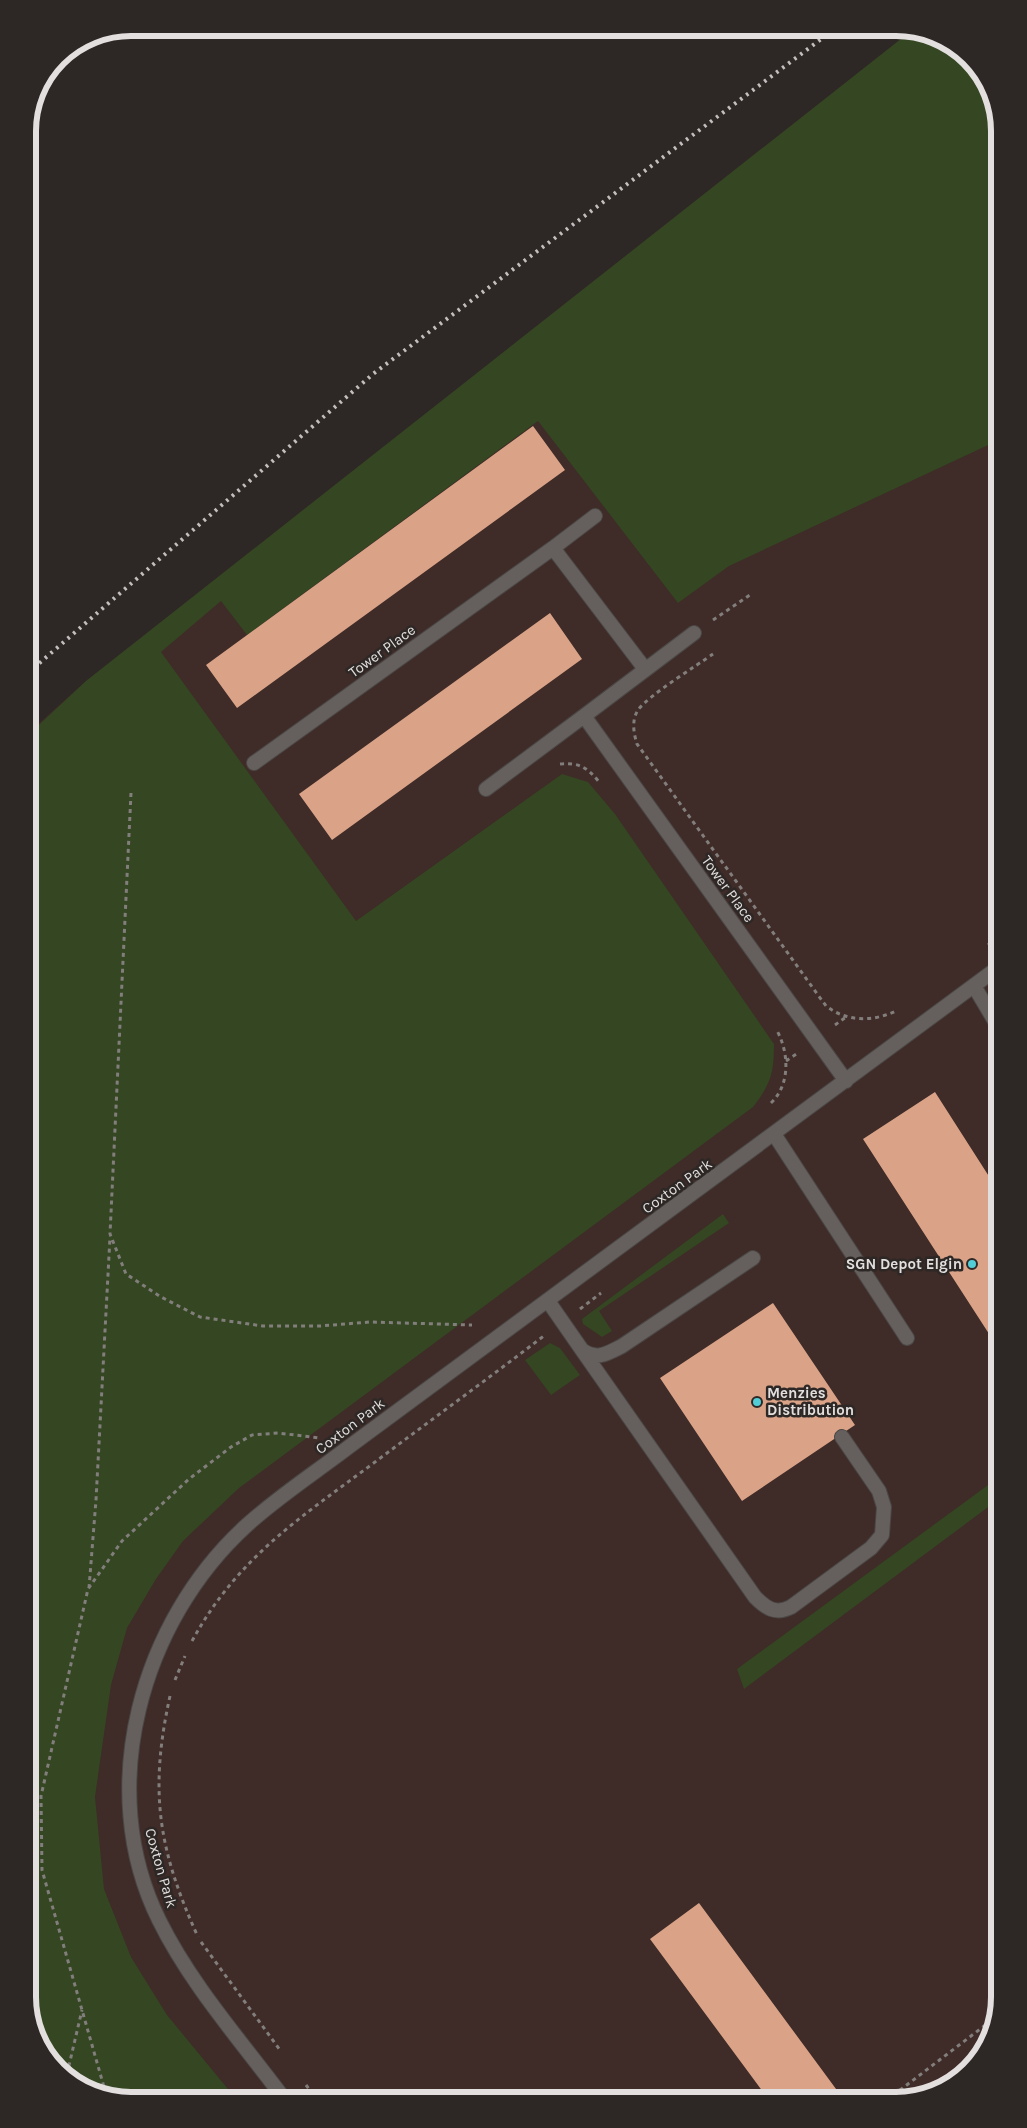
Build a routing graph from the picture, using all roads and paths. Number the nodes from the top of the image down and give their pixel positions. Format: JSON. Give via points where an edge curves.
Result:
{"nodes":[{"id":1,"x":595,"y":516,"type":"dead end"},
{"id":2,"x":553,"y":548,"type":"junction"},
{"id":3,"x":750,"y":595,"type":"dead end"},
{"id":4,"x":694,"y":633,"type":"joint"},
{"id":5,"x":713,"y":654,"type":"dead end"},
{"id":6,"x":645,"y":669,"type":"junction"},
{"id":7,"x":584,"y":716,"type":"junction"},
{"id":8,"x":254,"y":763,"type":"dead end"},
{"id":9,"x":486,"y":789,"type":"dead end"},
{"id":10,"x":131,"y":793,"type":"dead end"},
{"id":11,"x":991,"y":943,"type":"edge"},
{"id":12,"x":985,"y":947,"type":"dead end"},
{"id":13,"x":991,"y":974,"type":"edge"},
{"id":14,"x":974,"y":986,"type":"junction"},
{"id":15,"x":903,"y":1007,"type":"dead end"},
{"id":16,"x":991,"y":1013,"type":"edge"},
{"id":17,"x":846,"y":1081,"type":"junction"},
{"id":18,"x":774,"y":1134,"type":"junction"},
{"id":19,"x":110,"y":1234,"type":"junction"},
{"id":20,"x":753,"y":1258,"type":"dead end"},
{"id":21,"x":548,"y":1301,"type":"junction"},
{"id":22,"x":473,"y":1325,"type":"dead end"},
{"id":23,"x":542,"y":1338,"type":"dead end"},
{"id":24,"x":907,"y":1338,"type":"dead end"},
{"id":25,"x":582,"y":1350,"type":"junction"},
{"id":26,"x":842,"y":1436,"type":"dead end"},
{"id":27,"x":320,"y":1438,"type":"dead end"},
{"id":28,"x":88,"y":1589,"type":"junction"},
{"id":29,"x":191,"y":1644,"type":"dead end"},
{"id":30,"x":187,"y":1651,"type":"dead end"},
{"id":31,"x":175,"y":1682,"type":"dead end"},
{"id":32,"x":172,"y":1689,"type":"dead end"},
{"id":33,"x":82,"y":2010,"type":"junction"},
{"id":34,"x":986,"y":2025,"type":"edge"},
{"id":35,"x":283,"y":2054,"type":"dead end"},
{"id":36,"x":69,"y":2068,"type":"edge"},
{"id":37,"x":300,"y":2077,"type":"dead end"},
{"id":38,"x":104,"y":2088,"type":"edge"},
{"id":39,"x":279,"y":2092,"type":"edge"},
{"id":40,"x":311,"y":2092,"type":"edge"},
{"id":41,"x":898,"y":2092,"type":"edge"}],
"edges":[{"from":1,"to":2,"type":"street","name":"Tower Place"},
{"from":2,"to":6,"type":"street"},
{"from":2,"to":8,"type":"street","name":"Tower Place"},
{"from":3,"to":4,"type":"path"},
{"from":4,"to":6,"type":"street"},
{"from":5,"to":15,"type":"path","via":[[647,701],[638,711],[634,722],[637,744],[826,1006],[846,1017],[864,1020],[880,1018]]},
{"from":6,"to":7,"type":"street"},
{"from":7,"to":9,"type":"street"},
{"from":7,"to":17,"type":"street","name":"Tower Place"},
{"from":10,"to":19,"type":"path"},
{"from":11,"to":12,"type":"path"},
{"from":13,"to":14,"type":"street","name":"Coxton Park"},
{"from":14,"to":16,"type":"street"},
{"from":14,"to":17,"type":"street","name":"Coxton Park"},
{"from":17,"to":18,"type":"street","name":"Coxton Park"},
{"from":18,"to":21,"type":"street","name":"Coxton Park"},
{"from":18,"to":24,"type":"street"},
{"from":19,"to":22,"type":"path","via":[[126,1274],[200,1317],[263,1326],[370,1322]]},
{"from":19,"to":28,"type":"path"},
{"from":20,"to":25,"type":"street","via":[[622,1346],[602,1356]]},
{"from":21,"to":25,"type":"street"},
{"from":21,"to":39,"type":"street","name":"Coxton Park","via":[[247,1525],[188,1595],[160,1645],[142,1695],[132,1740],[128,1788],[132,1834],[141,1871],[158,1918],[181,1960]]},
{"from":23,"to":29,"type":"path","via":[[276,1536],[234,1578]]},
{"from":25,"to":26,"type":"street","via":[[755,1597],[774,1611],[791,1607],[872,1548],[882,1535],[884,1507],[879,1491]]},
{"from":27,"to":28,"type":"path","via":[[278,1433],[252,1435],[231,1447],[189,1479],[122,1541]]},
{"from":28,"to":33,"type":"path","via":[[41,1796],[42,1870]]},
{"from":30,"to":31,"type":"path"},
{"from":32,"to":35,"type":"path","via":[[158,1769],[165,1849],[178,1893],[203,1945]]},
{"from":33,"to":36,"type":"path"},
{"from":33,"to":38,"type":"path"},
{"from":34,"to":41,"type":"path"},
{"from":37,"to":40,"type":"path"}]}
